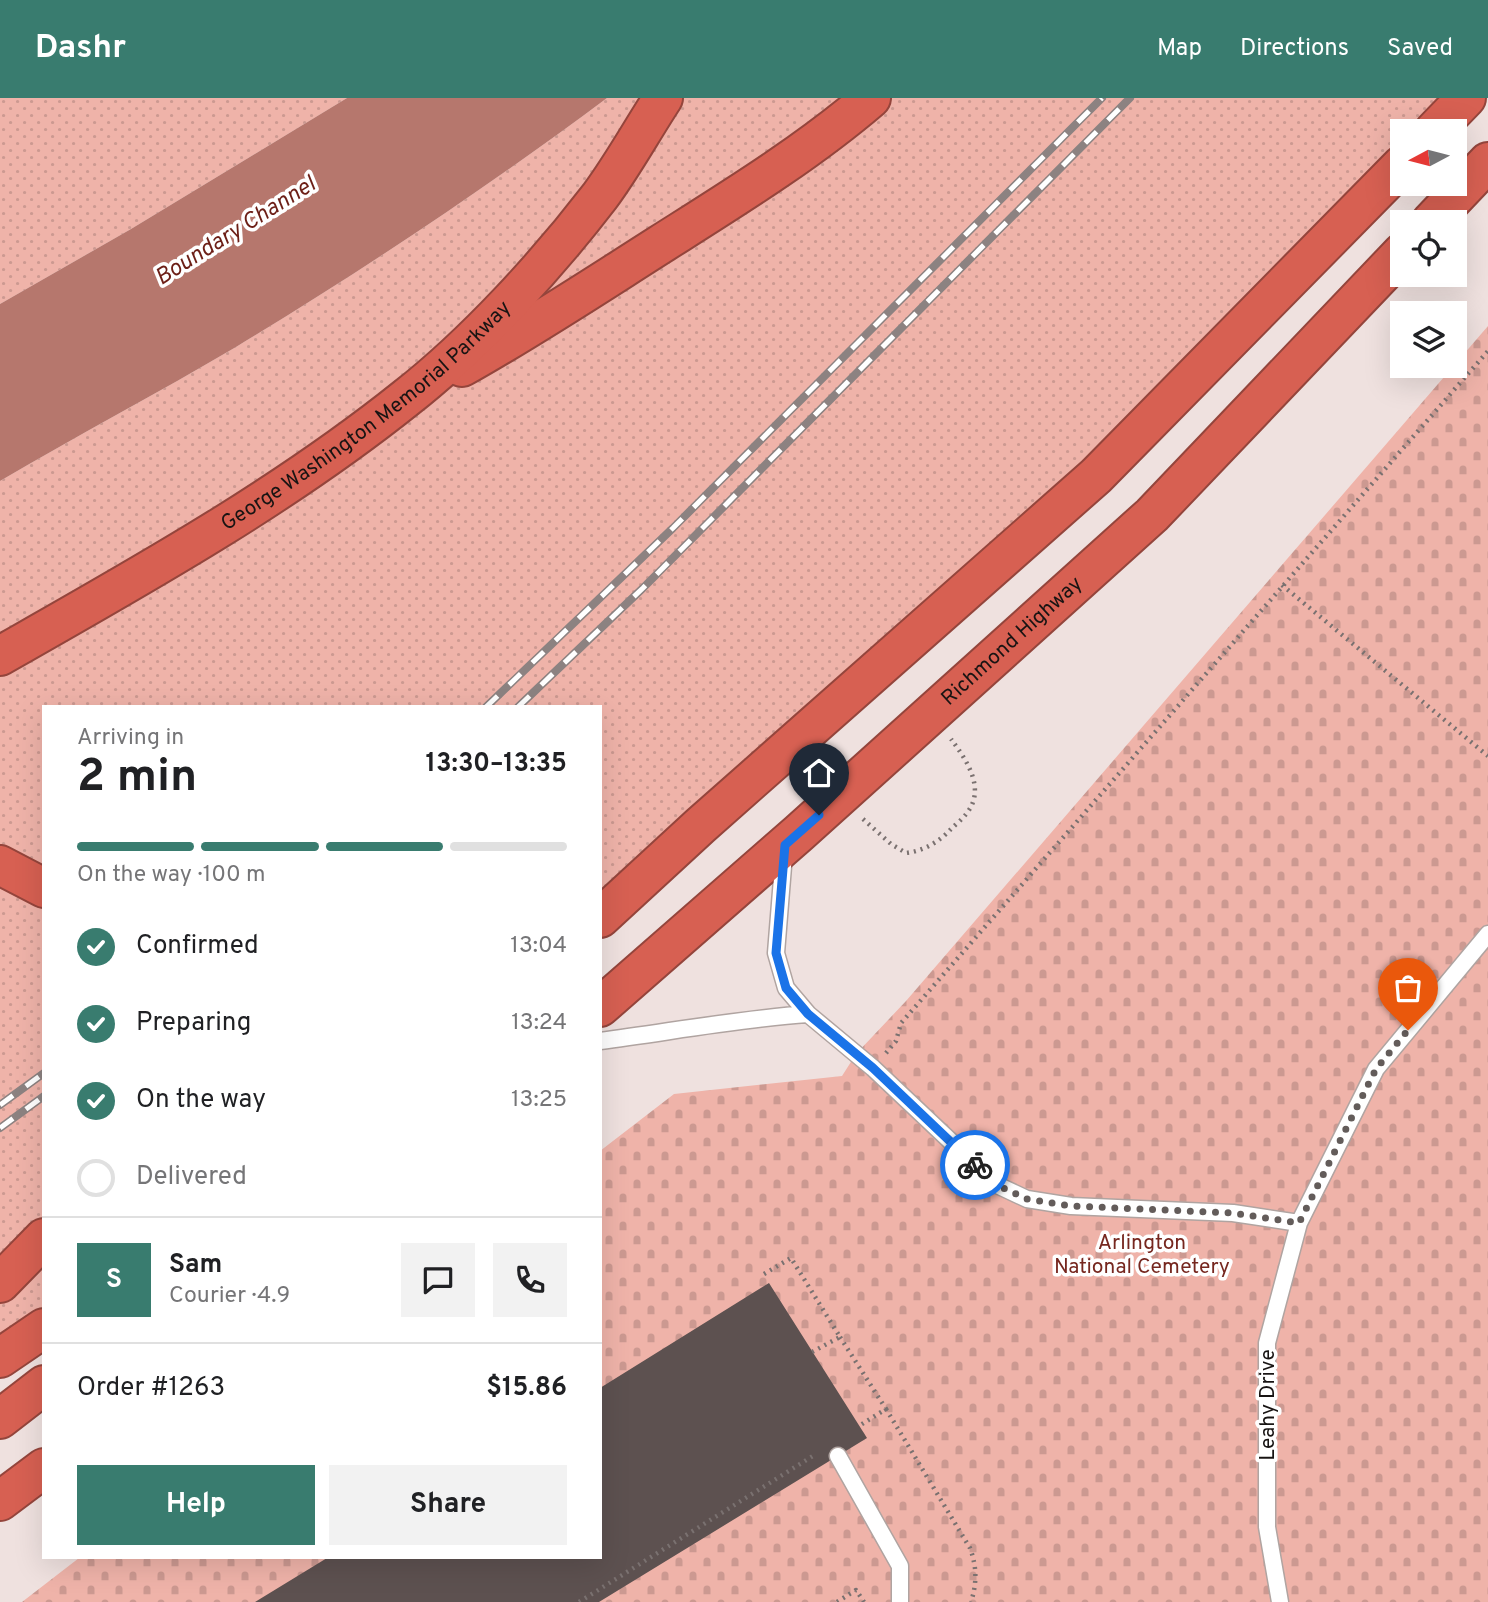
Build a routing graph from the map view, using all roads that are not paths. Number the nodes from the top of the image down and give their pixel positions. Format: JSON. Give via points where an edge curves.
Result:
{"nodes":[{"id":1,"x":663,"y":98,"type":"edge"},
{"id":2,"x":871,"y":98,"type":"edge"},
{"id":3,"x":1466,"y":98,"type":"edge"},
{"id":4,"x":1446,"y":119,"type":"edge"},
{"id":5,"x":1488,"y":162,"type":"edge"},
{"id":6,"x":1390,"y":176,"type":"edge"},
{"id":7,"x":1442,"y":210,"type":"edge"},
{"id":8,"x":1390,"y":266,"type":"edge"},
{"id":9,"x":408,"y":397,"type":"junction"},
{"id":10,"x":0,"y":656,"type":"edge"},
{"id":11,"x":785,"y":845,"type":"junction"},
{"id":12,"x":0,"y":865,"type":"edge"},
{"id":13,"x":42,"y":887,"type":"edge"},
{"id":14,"x":602,"y":916,"type":"edge"},
{"id":15,"x":1488,"y":934,"type":"edge"},
{"id":16,"x":602,"y":1005,"type":"edge"},
{"id":17,"x":808,"y":1014,"type":"junction"},
{"id":18,"x":602,"y":1041,"type":"edge"},
{"id":19,"x":1299,"y":1223,"type":"junction"},
{"id":20,"x":42,"y":1240,"type":"edge"},
{"id":21,"x":0,"y":1283,"type":"edge"},
{"id":22,"x":42,"y":1329,"type":"edge"},
{"id":23,"x":0,"y":1358,"type":"edge"},
{"id":24,"x":42,"y":1387,"type":"edge"},
{"id":25,"x":0,"y":1419,"type":"edge"},
{"id":26,"x":838,"y":1456,"type":"dead end"},
{"id":27,"x":42,"y":1470,"type":"edge"},
{"id":28,"x":0,"y":1501,"type":"edge"},
{"id":29,"x":900,"y":1602,"type":"edge"},
{"id":30,"x":1280,"y":1602,"type":"edge"}],
"edges":[{"from":1,"to":9,"type":"highway","name":"George Washington Memorial Parkway","via":[[601,194],[562,243],[496,315]]},
{"from":2,"to":9,"type":"highway","via":[[696,222],[502,345]]},
{"from":3,"to":4,"type":"highway"},
{"from":5,"to":7,"type":"highway"},
{"from":6,"to":14,"type":"highway","via":[[1096,476]]},
{"from":8,"to":11,"type":"highway","name":"Richmond Highway","via":[[1152,515]]},
{"from":9,"to":10,"type":"highway","name":"George Washington Memorial Parkway","via":[[220,526]]},
{"from":11,"to":16,"type":"highway","name":"Richmond Highway"},
{"from":11,"to":17,"type":"lane","via":[[776,953],[786,988]]},
{"from":12,"to":13,"type":"highway"},
{"from":15,"to":19,"type":"lane","name":"Leahy Drive","via":[[1376,1069]]},
{"from":17,"to":18,"type":"lane"},
{"from":17,"to":19,"type":"lane","via":[[873,1068],[997,1185],[1027,1199],[1071,1206],[1233,1213]]},
{"from":19,"to":30,"type":"lane","name":"Leahy Drive","via":[[1267,1343],[1267,1527]]},
{"from":20,"to":21,"type":"highway"},
{"from":22,"to":23,"type":"highway"},
{"from":24,"to":25,"type":"highway"},
{"from":26,"to":29,"type":"lane","via":[[900,1566]]},
{"from":27,"to":28,"type":"highway"}]}
